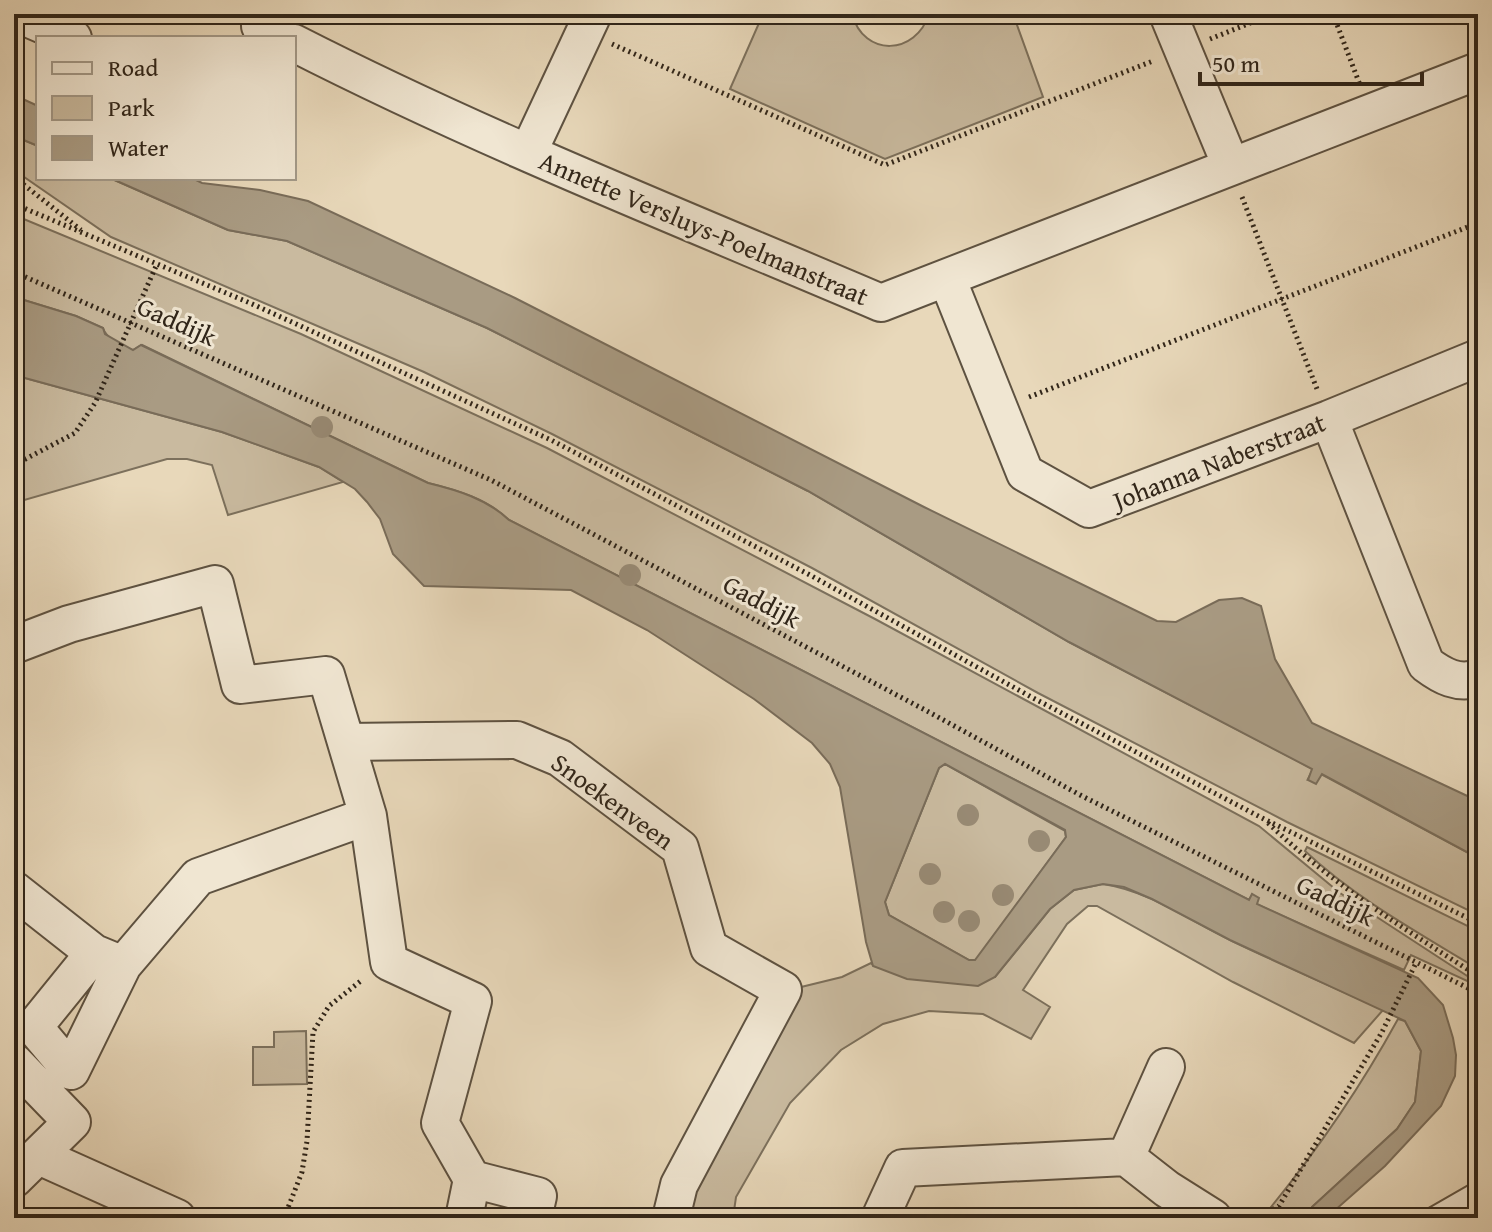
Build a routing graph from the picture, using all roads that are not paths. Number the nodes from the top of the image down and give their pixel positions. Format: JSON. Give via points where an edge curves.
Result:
{"nodes":[{"id":1,"x":18,"y":14,"type":"edge"},
{"id":2,"x":1168,"y":14,"type":"edge"},
{"id":3,"x":589,"y":23,"type":"edge"},
{"id":4,"x":68,"y":36,"type":"edge"},
{"id":5,"x":296,"y":44,"type":"edge"},
{"id":6,"x":1478,"y":71,"type":"edge"},
{"id":7,"x":528,"y":153,"type":"junction"},
{"id":8,"x":1231,"y":166,"type":"junction"},
{"id":9,"x":947,"y":278,"type":"junction"},
{"id":10,"x":1478,"y":358,"type":"edge"},
{"id":11,"x":1329,"y":419,"type":"junction"},
{"id":12,"x":14,"y":645,"type":"edge"},
{"id":13,"x":1478,"y":678,"type":"edge"},
{"id":14,"x":346,"y":742,"type":"junction"},
{"id":15,"x":368,"y":816,"type":"junction"},
{"id":16,"x":14,"y":890,"type":"edge"},
{"id":17,"x":14,"y":1062,"type":"edge"},
{"id":18,"x":1166,"y":1067,"type":"dead end"},
{"id":19,"x":1126,"y":1157,"type":"junction"},
{"id":20,"x":27,"y":1168,"type":"edge"},
{"id":21,"x":472,"y":1179,"type":"junction"},
{"id":22,"x":1478,"y":1191,"type":"edge"},
{"id":23,"x":177,"y":1218,"type":"edge"},
{"id":24,"x":464,"y":1218,"type":"edge"},
{"id":25,"x":533,"y":1218,"type":"edge"},
{"id":26,"x":671,"y":1218,"type":"edge"},
{"id":27,"x":880,"y":1218,"type":"edge"},
{"id":28,"x":1213,"y":1218,"type":"edge"},
{"id":29,"x":1431,"y":1218,"type":"edge"}],
"edges":[{"from":1,"to":4,"type":"street"},
{"from":2,"to":8,"type":"street"},
{"from":3,"to":7,"type":"street"},
{"from":5,"to":7,"type":"street","name":"Annette Versluys-Poelmanstraat"},
{"from":6,"to":8,"type":"street","name":"Annette Versluys-Poelmanstraat"},
{"from":7,"to":9,"type":"street","name":"Annette Versluys-Poelmanstraat","via":[[881,303]]},
{"from":8,"to":9,"type":"street","name":"Annette Versluys-Poelmanstraat"},
{"from":9,"to":11,"type":"street","name":"Johanna Naberstraat","via":[[1025,473],[1089,509]]},
{"from":10,"to":11,"type":"street","name":"Johanna Naberstraat"},
{"from":11,"to":13,"type":"street","via":[[1426,664],[1446,678]]},
{"from":12,"to":14,"type":"street","via":[[69,624],[215,584],[240,685],[326,675]]},
{"from":14,"to":15,"type":"street"},
{"from":14,"to":26,"type":"street","name":"Snoekenveen","via":[[517,740],[560,758],[680,848],[709,948],[783,990],[679,1185]]},
{"from":15,"to":16,"type":"street","via":[[198,877],[109,959]]},
{"from":15,"to":21,"type":"street","via":[[389,962],[473,1001],[440,1123]]},
{"from":17,"to":20,"type":"street","via":[[72,1122]]},
{"from":18,"to":19,"type":"street"},
{"from":19,"to":27,"type":"street","via":[[903,1168]]},
{"from":19,"to":28,"type":"street"},
{"from":20,"to":23,"type":"street"},
{"from":21,"to":24,"type":"street"},
{"from":21,"to":25,"type":"street","via":[[538,1196]]},
{"from":22,"to":29,"type":"lane"}]}
